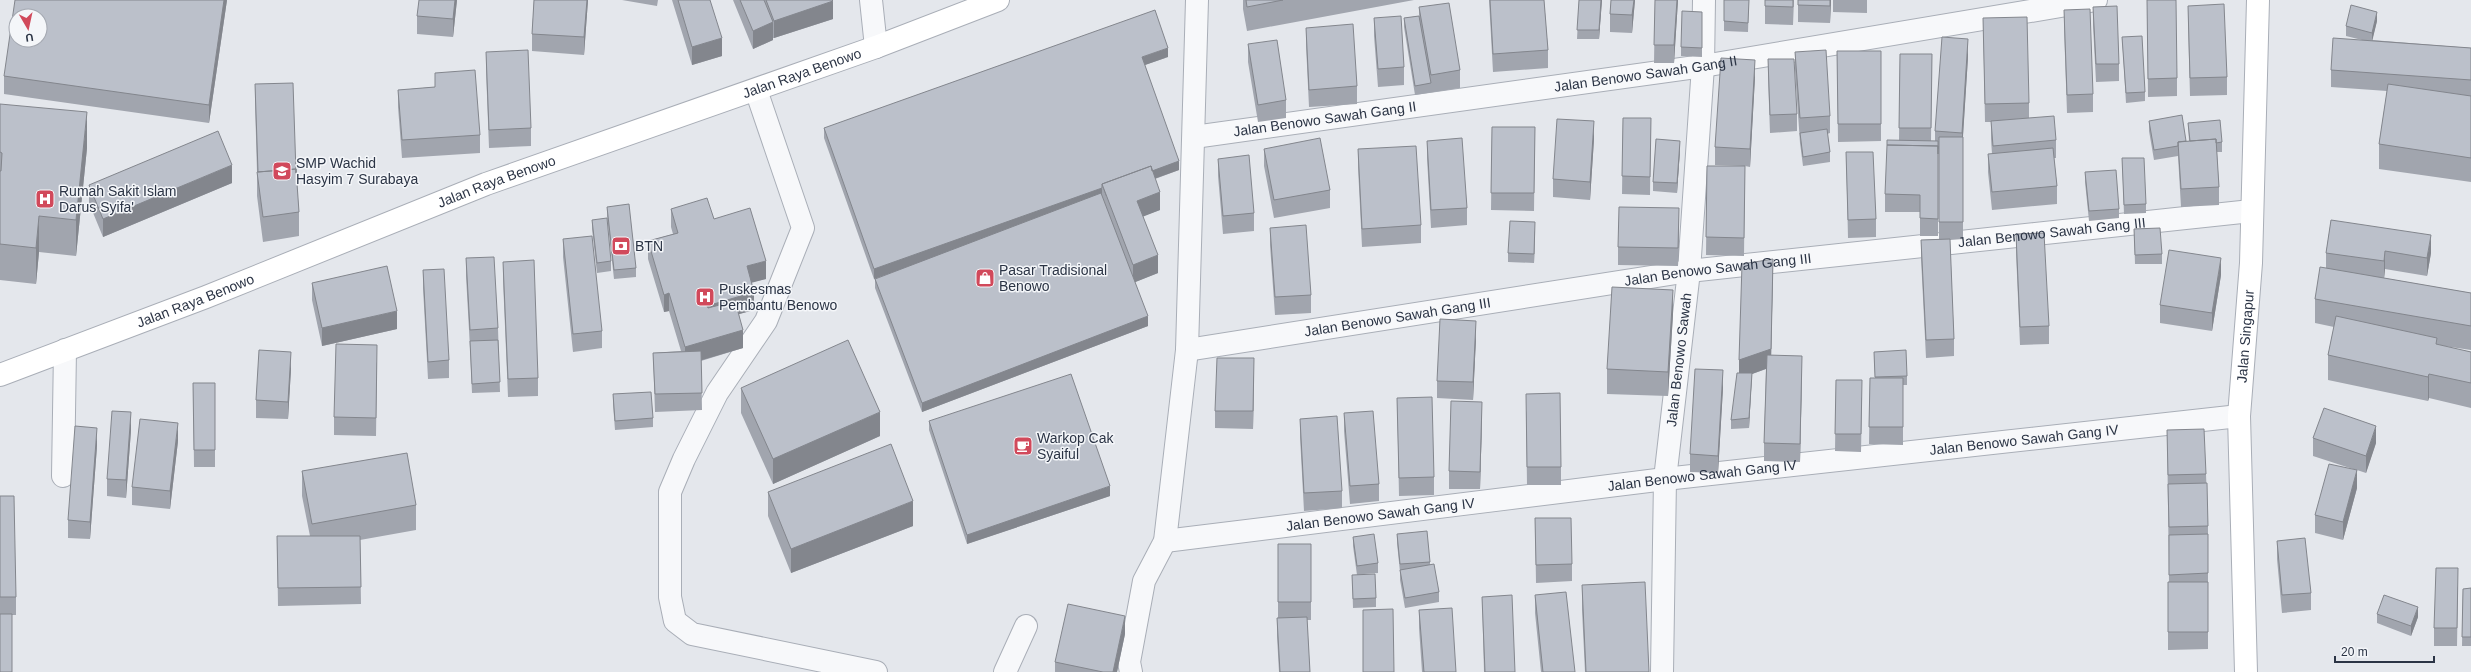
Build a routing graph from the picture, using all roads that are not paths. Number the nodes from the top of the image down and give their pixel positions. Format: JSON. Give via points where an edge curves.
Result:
{"nodes":[{"id":1,"x":871,"y":0,"type":"edge"},
{"id":2,"x":998,"y":0,"type":"edge"},
{"id":3,"x":1197,"y":0,"type":"edge"},
{"id":4,"x":1704,"y":0,"type":"edge"},
{"id":5,"x":2096,"y":0,"type":"edge"},
{"id":6,"x":2258,"y":0,"type":"edge"},
{"id":7,"x":876,"y":47,"type":"junction"},
{"id":8,"x":1703,"y":66,"type":"junction"},
{"id":9,"x":756,"y":90,"type":"junction"},
{"id":10,"x":1194,"y":137,"type":"junction"},
{"id":11,"x":2251,"y":211,"type":"junction"},
{"id":12,"x":1689,"y":271,"type":"junction"},
{"id":13,"x":65,"y":350,"type":"junction"},
{"id":14,"x":1187,"y":350,"type":"junction"},
{"id":15,"x":0,"y":375,"type":"edge"},
{"id":16,"x":2239,"y":416,"type":"junction"},
{"id":17,"x":63,"y":476,"type":"dead end"},
{"id":18,"x":1666,"y":479,"type":"junction"},
{"id":19,"x":1166,"y":541,"type":"junction"},
{"id":20,"x":1026,"y":626,"type":"dead end"},
{"id":21,"x":876,"y":672,"type":"edge"},
{"id":22,"x":1005,"y":672,"type":"edge"},
{"id":23,"x":1130,"y":672,"type":"edge"},
{"id":24,"x":1662,"y":672,"type":"edge"},
{"id":25,"x":2246,"y":672,"type":"edge"}],
"edges":[{"from":1,"to":7,"type":"street"},
{"from":2,"to":7,"type":"main road","name":"Jalan Raya Benowo"},
{"from":3,"to":10,"type":"street"},
{"from":4,"to":8,"type":"street","name":"Jalan Benowo Sawah"},
{"from":5,"to":8,"type":"street","name":"Jalan Benowo Sawah Gang II"},
{"from":6,"to":11,"type":"main road","name":"Jalan Singapur"},
{"from":7,"to":9,"type":"main road","name":"Jalan Raya Benowo"},
{"from":8,"to":10,"type":"street","name":"Jalan Benowo Sawah Gang II"},
{"from":8,"to":12,"type":"street","name":"Jalan Benowo Sawah"},
{"from":9,"to":13,"type":"main road","name":"Jalan Raya Benowo","via":[[486,184],[206,297]]},
{"from":9,"to":21,"type":"street","via":[[803,228],[766,321],[717,393],[670,492],[670,598],[675,621],[692,634]]},
{"from":10,"to":14,"type":"street"},
{"from":11,"to":12,"type":"street","name":"Jalan Benowo Sawah Gang III"},
{"from":11,"to":16,"type":"main road","name":"Jalan Singapur","via":[[2251,263]]},
{"from":12,"to":14,"type":"street","name":"Jalan Benowo Sawah Gang III"},
{"from":12,"to":18,"type":"street","name":"Jalan Benowo Sawah"},
{"from":13,"to":15,"type":"main road","name":"Jalan Raya Benowo"},
{"from":13,"to":17,"type":"street"},
{"from":14,"to":19,"type":"street"},
{"from":16,"to":18,"type":"street","name":"Jalan Benowo Sawah Gang IV"},
{"from":16,"to":25,"type":"main road","name":"Jalan Singapur"},
{"from":18,"to":19,"type":"street","name":"Jalan Benowo Sawah Gang IV"},
{"from":18,"to":24,"type":"street","name":"Jalan Benowo Sawah"},
{"from":19,"to":23,"type":"street","via":[[1144,581],[1129,662]]},
{"from":20,"to":22,"type":"street"}]}
